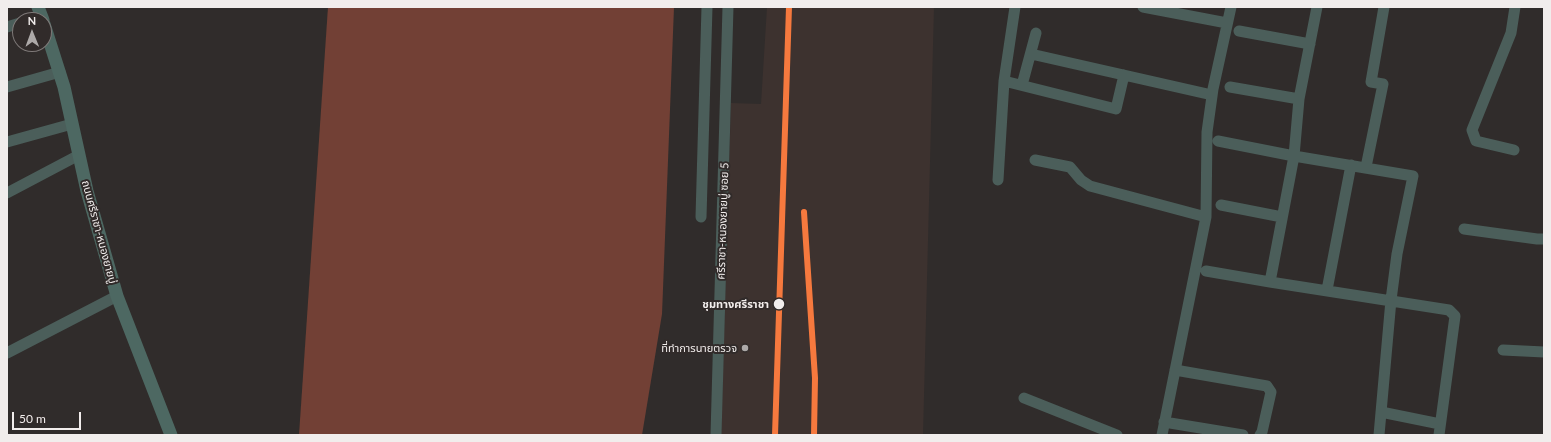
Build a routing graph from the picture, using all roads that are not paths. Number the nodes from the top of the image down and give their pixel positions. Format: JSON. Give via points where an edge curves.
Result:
{"nodes":[{"id":1,"x":707,"y":7,"type":"edge"},
{"id":2,"x":728,"y":7,"type":"edge"},
{"id":3,"x":1015,"y":7,"type":"edge"},
{"id":4,"x":1143,"y":7,"type":"edge"},
{"id":5,"x":1231,"y":7,"type":"edge"},
{"id":6,"x":1316,"y":7,"type":"edge"},
{"id":7,"x":1384,"y":7,"type":"edge"},
{"id":8,"x":1516,"y":7,"type":"edge"},
{"id":9,"x":1227,"y":23,"type":"junction"},
{"id":10,"x":1239,"y":31,"type":"dead end"},
{"id":11,"x":1036,"y":33,"type":"dead end"},
{"id":12,"x":1310,"y":44,"type":"junction"},
{"id":13,"x":52,"y":50,"type":"edge"},
{"id":14,"x":1031,"y":54,"type":"junction"},
{"id":15,"x":60,"y":72,"type":"junction"},
{"id":16,"x":1124,"y":75,"type":"junction"},
{"id":17,"x":1004,"y":81,"type":"junction"},
{"id":18,"x":1022,"y":85,"type":"junction"},
{"id":19,"x":7,"y":87,"type":"edge"},
{"id":20,"x":1230,"y":87,"type":"dead end"},
{"id":21,"x":1212,"y":95,"type":"junction"},
{"id":22,"x":1299,"y":99,"type":"junction"},
{"id":23,"x":72,"y":124,"type":"junction"},
{"id":24,"x":1218,"y":141,"type":"dead end"},
{"id":25,"x":7,"y":142,"type":"edge"},
{"id":26,"x":1514,"y":150,"type":"dead end"},
{"id":27,"x":79,"y":155,"type":"junction"},
{"id":28,"x":1294,"y":156,"type":"junction"},
{"id":29,"x":1035,"y":160,"type":"dead end"},
{"id":30,"x":1351,"y":165,"type":"junction"},
{"id":31,"x":1366,"y":167,"type":"junction"},
{"id":32,"x":998,"y":180,"type":"dead end"},
{"id":33,"x":7,"y":193,"type":"edge"},
{"id":34,"x":1221,"y":205,"type":"dead end"},
{"id":35,"x":701,"y":217,"type":"dead end"},
{"id":36,"x":1206,"y":217,"type":"junction"},
{"id":37,"x":1282,"y":217,"type":"junction"},
{"id":38,"x":1464,"y":229,"type":"dead end"},
{"id":39,"x":1544,"y":239,"type":"edge"},
{"id":40,"x":1206,"y":270,"type":"dead end"},
{"id":41,"x":1270,"y":282,"type":"junction"},
{"id":42,"x":1327,"y":290,"type":"junction"},
{"id":43,"x":116,"y":296,"type":"junction"},
{"id":44,"x":1391,"y":300,"type":"junction"},
{"id":45,"x":1503,"y":350,"type":"dead end"},
{"id":46,"x":1544,"y":352,"type":"edge"},
{"id":47,"x":7,"y":353,"type":"edge"},
{"id":48,"x":1175,"y":370,"type":"junction"},
{"id":49,"x":1024,"y":398,"type":"dead end"},
{"id":50,"x":1381,"y":412,"type":"junction"},
{"id":51,"x":1164,"y":422,"type":"junction"},
{"id":52,"x":1440,"y":430,"type":"edge"},
{"id":53,"x":171,"y":435,"type":"edge"},
{"id":54,"x":716,"y":435,"type":"edge"},
{"id":55,"x":1117,"y":435,"type":"edge"},
{"id":56,"x":1162,"y":435,"type":"edge"},
{"id":57,"x":1243,"y":435,"type":"edge"},
{"id":58,"x":1260,"y":435,"type":"edge"},
{"id":59,"x":1379,"y":435,"type":"edge"}],
"edges":[{"from":1,"to":35,"type":"street"},
{"from":2,"to":54,"type":"street","name":"ศรีราชา-หนองยายบู่ ซอย 5"},
{"from":3,"to":17,"type":"street"},
{"from":4,"to":9,"type":"street"},
{"from":5,"to":9,"type":"street"},
{"from":6,"to":12,"type":"street"},
{"from":7,"to":31,"type":"street","via":[[1371,82],[1383,84]]},
{"from":8,"to":26,"type":"street","via":[[1511,33],[1472,130],[1476,141]]},
{"from":9,"to":21,"type":"street"},
{"from":10,"to":12,"type":"street"},
{"from":11,"to":14,"type":"street"},
{"from":12,"to":22,"type":"street"},
{"from":13,"to":15,"type":"main road","name":"ถนนศรีราชา-หนองยายบู่"},
{"from":14,"to":16,"type":"street"},
{"from":14,"to":18,"type":"street"},
{"from":15,"to":19,"type":"street"},
{"from":15,"to":23,"type":"main road","name":"ถนนศรีราชา-หนองยายบู่"},
{"from":16,"to":18,"type":"street","via":[[1116,109]]},
{"from":16,"to":21,"type":"street"},
{"from":17,"to":18,"type":"street"},
{"from":17,"to":32,"type":"street"},
{"from":20,"to":22,"type":"street"},
{"from":21,"to":36,"type":"street","via":[[1207,132]]},
{"from":22,"to":28,"type":"street"},
{"from":23,"to":25,"type":"street"},
{"from":23,"to":27,"type":"main road","name":"ถนนศรีราชา-หนองยายบู่"},
{"from":24,"to":28,"type":"street"},
{"from":27,"to":33,"type":"street"},
{"from":27,"to":43,"type":"main road","name":"ถนนศรีราชา-หนองยายบู่"},
{"from":28,"to":30,"type":"street"},
{"from":28,"to":37,"type":"street"},
{"from":29,"to":36,"type":"street","via":[[1070,167],[1090,186]]},
{"from":30,"to":31,"type":"street"},
{"from":30,"to":42,"type":"street"},
{"from":31,"to":44,"type":"street","via":[[1413,176],[1397,254]]},
{"from":34,"to":37,"type":"street"},
{"from":36,"to":48,"type":"street"},
{"from":37,"to":41,"type":"street"},
{"from":38,"to":39,"type":"street"},
{"from":40,"to":41,"type":"street"},
{"from":41,"to":42,"type":"street"},
{"from":42,"to":44,"type":"street"},
{"from":43,"to":47,"type":"street"},
{"from":43,"to":53,"type":"main road","name":"ถนนศรีราชา-หนองยายบู่"},
{"from":44,"to":50,"type":"street"},
{"from":44,"to":52,"type":"street","via":[[1450,310],[1455,316]]},
{"from":45,"to":46,"type":"street"},
{"from":48,"to":51,"type":"street"},
{"from":48,"to":58,"type":"street","via":[[1267,386],[1271,392]]},
{"from":49,"to":55,"type":"street"},
{"from":50,"to":52,"type":"street"},
{"from":50,"to":59,"type":"street"},
{"from":51,"to":56,"type":"street"},
{"from":51,"to":57,"type":"street"}]}
